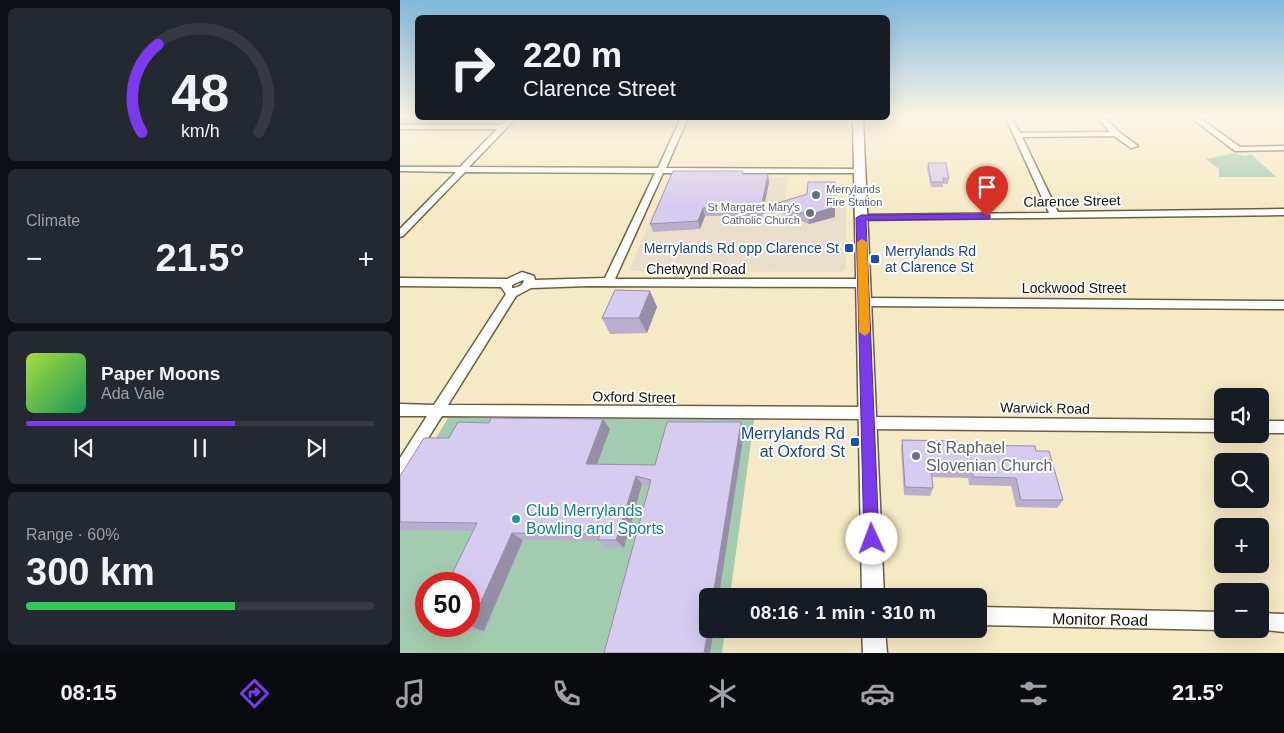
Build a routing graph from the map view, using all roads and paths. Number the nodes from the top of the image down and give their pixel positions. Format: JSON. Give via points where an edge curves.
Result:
{"nodes":[{"id":1,"x":484,"y":146,"type":"edge"},
{"id":2,"x":672,"y":146,"type":"edge"},
{"id":3,"x":859,"y":146,"type":"edge"},
{"id":4,"x":1022,"y":146,"type":"edge"},
{"id":5,"x":1233,"y":146,"type":"edge"},
{"id":6,"x":1284,"y":148,"type":"edge"},
{"id":7,"x":400,"y":169,"type":"edge"},
{"id":8,"x":462,"y":170,"type":"junction"},
{"id":9,"x":661,"y":170,"type":"junction"},
{"id":10,"x":860,"y":171,"type":"junction"},
{"id":11,"x":1284,"y":212,"type":"edge"},
{"id":12,"x":1055,"y":215,"type":"junction"},
{"id":13,"x":861,"y":218,"type":"junction"},
{"id":14,"x":400,"y":234,"type":"edge"},
{"id":15,"x":400,"y":282,"type":"edge"},
{"id":16,"x":608,"y":282,"type":"junction"},
{"id":17,"x":863,"y":284,"type":"junction"},
{"id":18,"x":511,"y":288,"type":"junction"},
{"id":19,"x":864,"y":302,"type":"junction"},
{"id":20,"x":1284,"y":304,"type":"edge"},
{"id":21,"x":400,"y":410,"type":"edge"},
{"id":22,"x":438,"y":410,"type":"junction"},
{"id":23,"x":868,"y":418,"type":"junction"},
{"id":24,"x":1214,"y":426,"type":"edge"},
{"id":25,"x":1269,"y":427,"type":"edge"},
{"id":26,"x":1284,"y":427,"type":"edge"},
{"id":27,"x":400,"y":470,"type":"edge"},
{"id":28,"x":873,"y":588,"type":"edge"},
{"id":29,"x":987,"y":616,"type":"edge"},
{"id":30,"x":1214,"y":621,"type":"edge"},
{"id":31,"x":1269,"y":622,"type":"edge"},
{"id":32,"x":1284,"y":623,"type":"edge"},
{"id":33,"x":874,"y":638,"type":"edge"},
{"id":34,"x":875,"y":653,"type":"edge"}],
"edges":[{"from":1,"to":8,"type":"street"},
{"from":2,"to":9,"type":"street"},
{"from":3,"to":10,"type":"main road"},
{"from":4,"to":12,"type":"street"},
{"from":5,"to":6,"type":"street","via":[[1238,150]]},
{"from":7,"to":8,"type":"street"},
{"from":8,"to":9,"type":"street"},
{"from":8,"to":14,"type":"street"},
{"from":9,"to":10,"type":"street"},
{"from":9,"to":16,"type":"street"},
{"from":10,"to":13,"type":"main road"},
{"from":11,"to":12,"type":"street","name":"Clarence Street"},
{"from":12,"to":13,"type":"street","name":"Clarence Street"},
{"from":13,"to":17,"type":"main road"},
{"from":15,"to":18,"type":"street"},
{"from":16,"to":17,"type":"street","name":"Chetwynd Road"},
{"from":16,"to":18,"type":"street","name":"Chetwynd Road","via":[[530,284],[530,279],[525,276],[518,277]]},
{"from":17,"to":19,"type":"main road"},
{"from":18,"to":22,"type":"street"},
{"from":19,"to":20,"type":"street","name":"Lockwood Street"},
{"from":19,"to":23,"type":"main road"},
{"from":21,"to":22,"type":"street","name":"Oxford Street"},
{"from":22,"to":23,"type":"street","name":"Oxford Street"},
{"from":22,"to":27,"type":"street"},
{"from":23,"to":24,"type":"street","name":"Warwick Road"},
{"from":23,"to":28,"type":"main road"},
{"from":25,"to":26,"type":"street"},
{"from":29,"to":30,"type":"street","name":"Monitor Road"},
{"from":31,"to":32,"type":"street"},
{"from":33,"to":34,"type":"main road"}]}
